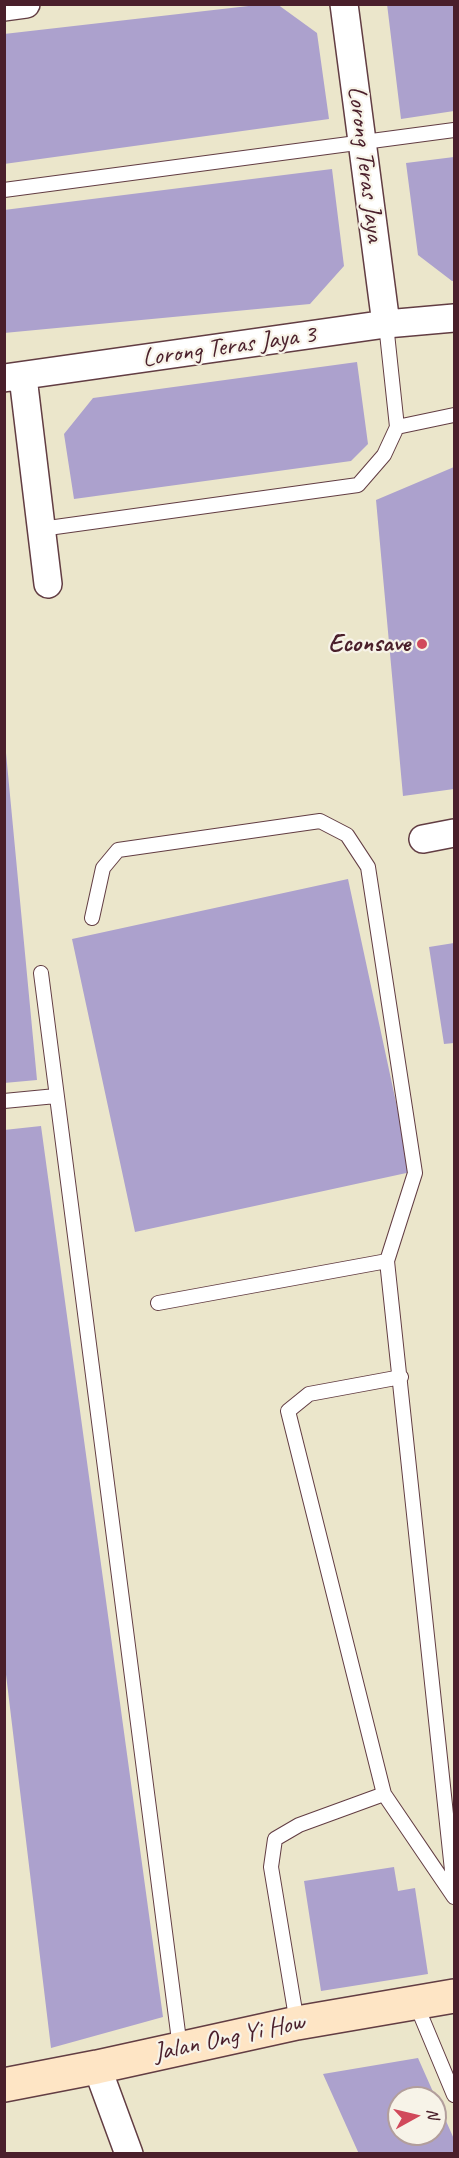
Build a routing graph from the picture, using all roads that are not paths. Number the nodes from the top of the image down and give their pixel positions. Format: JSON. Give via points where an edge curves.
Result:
{"nodes":[{"id":1,"x":26,"y":4,"type":"edge"},
{"id":2,"x":344,"y":4,"type":"edge"},
{"id":3,"x":4,"y":7,"type":"edge"},
{"id":4,"x":454,"y":130,"type":"edge"},
{"id":5,"x":362,"y":143,"type":"junction"},
{"id":6,"x":4,"y":190,"type":"edge"},
{"id":7,"x":454,"y":318,"type":"edge"},
{"id":8,"x":386,"y":324,"type":"junction"},
{"id":9,"x":14,"y":378,"type":"edge"},
{"id":10,"x":454,"y":415,"type":"edge"},
{"id":11,"x":397,"y":427,"type":"junction"},
{"id":12,"x":41,"y":529,"type":"junction"},
{"id":13,"x":48,"y":584,"type":"dead end"},
{"id":14,"x":454,"y":832,"type":"edge"},
{"id":15,"x":423,"y":839,"type":"dead end"},
{"id":16,"x":92,"y":918,"type":"dead end"},
{"id":17,"x":41,"y":973,"type":"dead end"},
{"id":18,"x":56,"y":1096,"type":"junction"},
{"id":19,"x":4,"y":1101,"type":"edge"},
{"id":20,"x":387,"y":1261,"type":"junction"},
{"id":21,"x":158,"y":1303,"type":"dead end"},
{"id":22,"x":401,"y":1377,"type":"junction"},
{"id":23,"x":384,"y":1794,"type":"junction"},
{"id":24,"x":454,"y":1889,"type":"edge"},
{"id":25,"x":454,"y":1897,"type":"edge"},
{"id":26,"x":454,"y":1996,"type":"edge"},
{"id":27,"x":416,"y":2004,"type":"junction"},
{"id":28,"x":297,"y":2023,"type":"junction"},
{"id":29,"x":180,"y":2048,"type":"junction"},
{"id":30,"x":97,"y":2067,"type":"junction"},
{"id":31,"x":4,"y":2085,"type":"edge"},
{"id":32,"x":454,"y":2095,"type":"edge"},
{"id":33,"x":129,"y":2154,"type":"edge"}],
"edges":[{"from":1,"to":3,"type":"street"},
{"from":2,"to":5,"type":"street","name":"Lorong Teras Jaya"},
{"from":4,"to":5,"type":"lane"},
{"from":5,"to":6,"type":"lane"},
{"from":5,"to":8,"type":"street","name":"Lorong Teras Jaya"},
{"from":7,"to":8,"type":"street","name":"Lorong Teras Jaya 3"},
{"from":8,"to":9,"type":"street","name":"Lorong Teras Jaya 3"},
{"from":8,"to":11,"type":"lane"},
{"from":9,"to":12,"type":"street"},
{"from":10,"to":11,"type":"lane"},
{"from":11,"to":12,"type":"lane","via":[[384,455],[358,485]]},
{"from":12,"to":13,"type":"street"},
{"from":14,"to":15,"type":"street"},
{"from":16,"to":20,"type":"lane","via":[[103,868],[118,849],[320,821],[347,835],[368,867],[415,1173]]},
{"from":17,"to":18,"type":"lane"},
{"from":18,"to":19,"type":"lane"},
{"from":18,"to":29,"type":"lane"},
{"from":20,"to":21,"type":"lane"},
{"from":20,"to":22,"type":"lane"},
{"from":22,"to":23,"type":"lane","via":[[309,1394],[288,1411]]},
{"from":22,"to":24,"type":"lane"},
{"from":23,"to":25,"type":"lane"},
{"from":23,"to":28,"type":"lane","via":[[299,1825],[275,1839],[271,1867]]},
{"from":26,"to":27,"type":"main road","name":"Jalan Ong Yi How"},
{"from":27,"to":28,"type":"main road","name":"Jalan Ong Yi How"},
{"from":27,"to":32,"type":"lane"},
{"from":28,"to":29,"type":"main road","name":"Jalan Ong Yi How"},
{"from":29,"to":30,"type":"main road","name":"Jalan Ong Yi How"},
{"from":30,"to":31,"type":"main road","name":"Jalan Ong Yi How"},
{"from":30,"to":33,"type":"street"}]}
